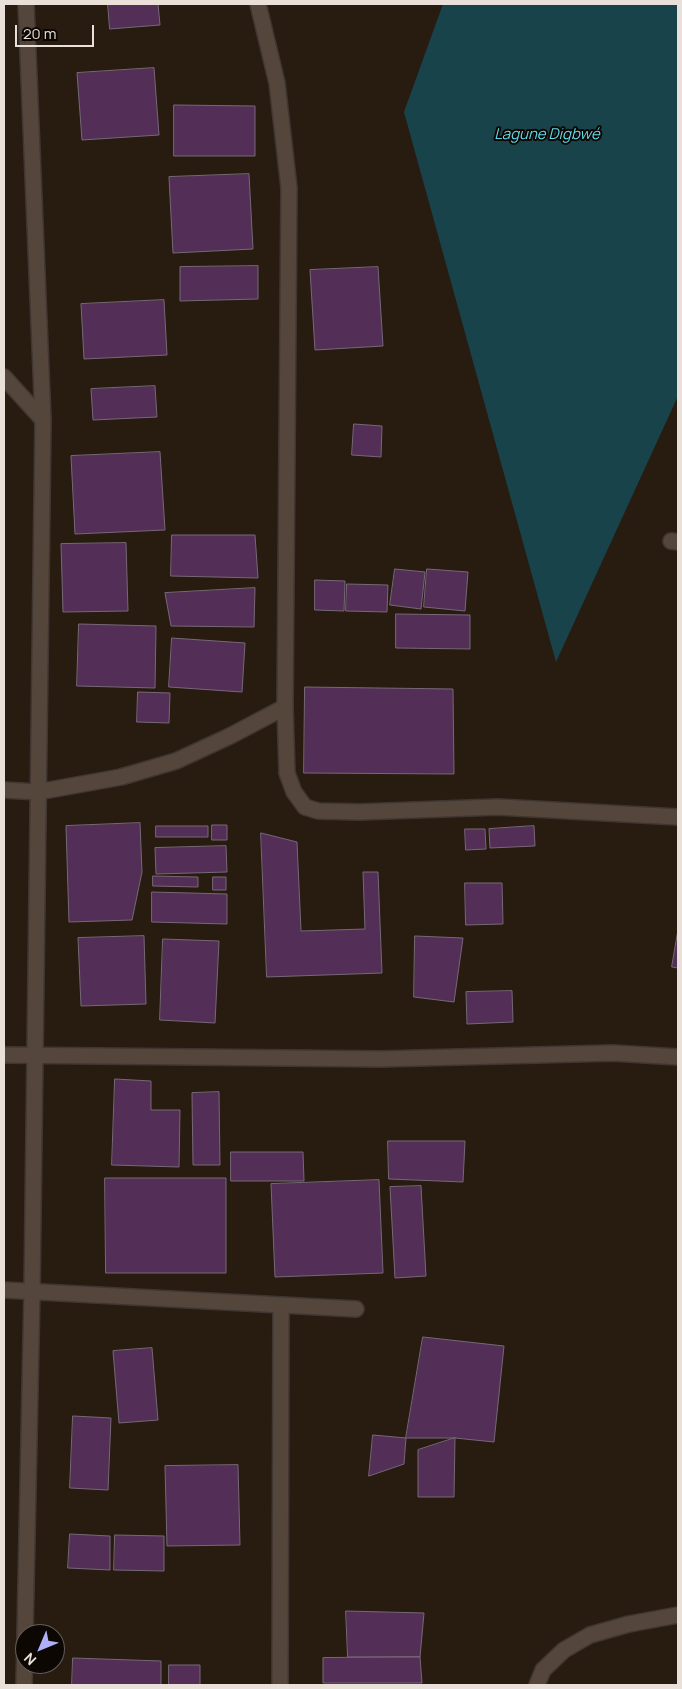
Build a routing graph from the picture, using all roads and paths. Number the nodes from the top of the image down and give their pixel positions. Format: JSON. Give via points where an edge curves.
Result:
{"nodes":[{"id":1,"x":26,"y":4,"type":"edge"},
{"id":2,"x":258,"y":4,"type":"edge"},
{"id":3,"x":4,"y":377,"type":"edge"},
{"id":4,"x":43,"y":420,"type":"junction"},
{"id":5,"x":285,"y":707,"type":"junction"},
{"id":6,"x":4,"y":790,"type":"edge"},
{"id":7,"x":38,"y":792,"type":"junction"},
{"id":8,"x":678,"y":817,"type":"edge"},
{"id":9,"x":4,"y":1055,"type":"edge"},
{"id":10,"x":36,"y":1055,"type":"junction"},
{"id":11,"x":678,"y":1056,"type":"edge"},
{"id":12,"x":4,"y":1290,"type":"edge"},
{"id":13,"x":32,"y":1291,"type":"junction"},
{"id":14,"x":281,"y":1305,"type":"junction"},
{"id":15,"x":356,"y":1309,"type":"dead end"},
{"id":16,"x":678,"y":1615,"type":"edge"},
{"id":17,"x":25,"y":1624,"type":"edge"},
{"id":18,"x":280,"y":1685,"type":"edge"},
{"id":19,"x":537,"y":1685,"type":"edge"}],
"edges":[{"from":1,"to":4,"type":"street"},
{"from":2,"to":5,"type":"street","via":[[277,83],[289,188]]},
{"from":3,"to":4,"type":"street"},
{"from":4,"to":7,"type":"street"},
{"from":5,"to":7,"type":"street","via":[[176,761],[121,777]]},
{"from":5,"to":8,"type":"street","via":[[287,773],[294,792],[305,807],[318,811],[498,807]]},
{"from":6,"to":7,"type":"street"},
{"from":7,"to":10,"type":"street"},
{"from":9,"to":10,"type":"street"},
{"from":10,"to":11,"type":"street","via":[[382,1059],[613,1053]]},
{"from":10,"to":13,"type":"street"},
{"from":12,"to":13,"type":"street"},
{"from":13,"to":14,"type":"street"},
{"from":13,"to":17,"type":"street"},
{"from":14,"to":15,"type":"street"},
{"from":14,"to":18,"type":"street"},
{"from":16,"to":19,"type":"street","via":[[590,1635],[564,1650],[543,1670]]}]}
